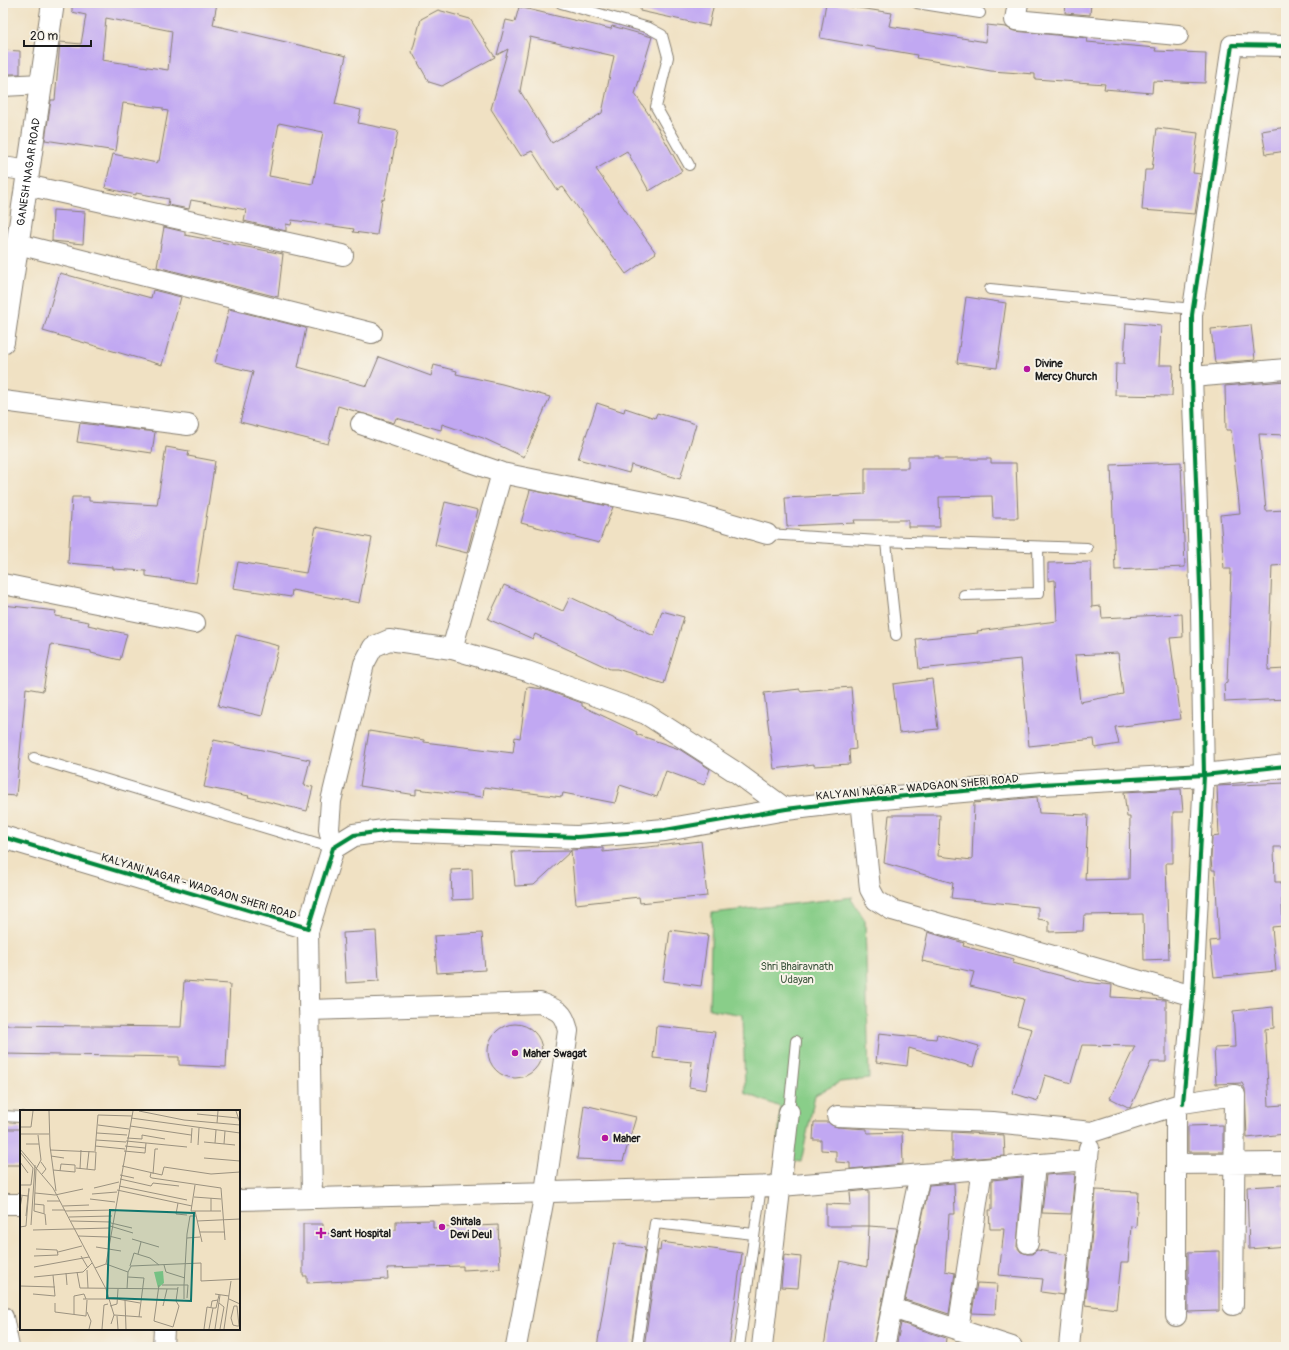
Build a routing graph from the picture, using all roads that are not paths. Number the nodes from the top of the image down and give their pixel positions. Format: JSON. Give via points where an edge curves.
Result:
{"nodes":[{"id":1,"x":53,"y":3,"type":"edge"},
{"id":2,"x":561,"y":3,"type":"edge"},
{"id":3,"x":917,"y":3,"type":"edge"},
{"id":4,"x":1018,"y":3,"type":"edge"},
{"id":5,"x":980,"y":13,"type":"dead end"},
{"id":6,"x":1178,"y":35,"type":"dead end"},
{"id":7,"x":1286,"y":46,"type":"edge"},
{"id":8,"x":41,"y":84,"type":"junction"},
{"id":9,"x":3,"y":86,"type":"edge"},
{"id":10,"x":689,"y":165,"type":"dead end"},
{"id":11,"x":3,"y":167,"type":"edge"},
{"id":12,"x":27,"y":178,"type":"junction"},
{"id":13,"x":18,"y":244,"type":"junction"},
{"id":14,"x":343,"y":255,"type":"dead end"},
{"id":15,"x":8,"y":274,"type":"edge"},
{"id":16,"x":990,"y":289,"type":"dead end"},
{"id":17,"x":1193,"y":309,"type":"junction"},
{"id":18,"x":372,"y":333,"type":"dead end"},
{"id":19,"x":3,"y":342,"type":"edge"},
{"id":20,"x":1286,"y":369,"type":"edge"},
{"id":21,"x":1192,"y":377,"type":"junction"},
{"id":22,"x":3,"y":401,"type":"edge"},
{"id":23,"x":361,"y":424,"type":"dead end"},
{"id":24,"x":188,"y":425,"type":"dead end"},
{"id":25,"x":502,"y":473,"type":"junction"},
{"id":26,"x":767,"y":534,"type":"joint"},
{"id":27,"x":886,"y":542,"type":"junction"},
{"id":28,"x":1038,"y":547,"type":"junction"},
{"id":29,"x":1087,"y":548,"type":"dead end"},
{"id":30,"x":3,"y":584,"type":"edge"},
{"id":31,"x":964,"y":595,"type":"dead end"},
{"id":32,"x":195,"y":623,"type":"dead end"},
{"id":33,"x":896,"y":635,"type":"dead end"},
{"id":34,"x":452,"y":649,"type":"junction"},
{"id":35,"x":34,"y":758,"type":"dead end"},
{"id":36,"x":1286,"y":766,"type":"edge"},
{"id":37,"x":1204,"y":775,"type":"junction"},
{"id":38,"x":862,"y":800,"type":"junction"},
{"id":39,"x":786,"y":809,"type":"junction"},
{"id":40,"x":3,"y":837,"type":"edge"},
{"id":41,"x":333,"y":848,"type":"junction"},
{"id":42,"x":308,"y":928,"type":"junction"},
{"id":43,"x":1193,"y":996,"type":"junction"},
{"id":44,"x":309,"y":1010,"type":"junction"},
{"id":45,"x":796,"y":1041,"type":"dead end"},
{"id":46,"x":1180,"y":1104,"type":"junction"},
{"id":47,"x":789,"y":1112,"type":"joint"},
{"id":48,"x":3,"y":1116,"type":"edge"},
{"id":49,"x":836,"y":1116,"type":"dead end"},
{"id":50,"x":20,"y":1117,"type":"edge"},
{"id":51,"x":1092,"y":1132,"type":"junction"},
{"id":52,"x":1088,"y":1160,"type":"junction"},
{"id":53,"x":1286,"y":1163,"type":"edge"},
{"id":54,"x":1035,"y":1164,"type":"junction"},
{"id":55,"x":1176,"y":1164,"type":"junction"},
{"id":56,"x":1234,"y":1164,"type":"junction"},
{"id":57,"x":982,"y":1169,"type":"junction"},
{"id":58,"x":920,"y":1174,"type":"junction"},
{"id":59,"x":761,"y":1186,"type":"junction"},
{"id":60,"x":781,"y":1186,"type":"junction"},
{"id":61,"x":546,"y":1192,"type":"junction"},
{"id":62,"x":312,"y":1198,"type":"junction"},
{"id":63,"x":240,"y":1200,"type":"edge"},
{"id":64,"x":3,"y":1204,"type":"edge"},
{"id":65,"x":20,"y":1204,"type":"edge"},
{"id":66,"x":754,"y":1234,"type":"junction"},
{"id":67,"x":1028,"y":1243,"type":"dead end"},
{"id":68,"x":1233,"y":1305,"type":"dead end"},
{"id":69,"x":892,"y":1308,"type":"junction"},
{"id":70,"x":1176,"y":1316,"type":"dead end"},
{"id":71,"x":3,"y":1317,"type":"edge"},
{"id":72,"x":164,"y":1330,"type":"edge"},
{"id":73,"x":958,"y":1330,"type":"junction"},
{"id":74,"x":9,"y":1347,"type":"edge"},
{"id":75,"x":163,"y":1347,"type":"edge"},
{"id":76,"x":516,"y":1347,"type":"edge"},
{"id":77,"x":637,"y":1347,"type":"edge"},
{"id":78,"x":739,"y":1347,"type":"edge"},
{"id":79,"x":762,"y":1347,"type":"edge"},
{"id":80,"x":884,"y":1347,"type":"edge"},
{"id":81,"x":1012,"y":1347,"type":"edge"},
{"id":82,"x":1069,"y":1347,"type":"edge"}],
"edges":[{"from":1,"to":8,"type":"street","name":"GANESH NAGAR ROAD"},
{"from":2,"to":10,"type":"lane","via":[[649,28],[662,35],[668,57],[656,107]]},
{"from":3,"to":5,"type":"lane"},
{"from":4,"to":6,"type":"street","via":[[1015,20]]},
{"from":7,"to":17,"type":"street","via":[[1232,45]]},
{"from":8,"to":9,"type":"street"},
{"from":8,"to":12,"type":"street","name":"GANESH NAGAR ROAD"},
{"from":11,"to":12,"type":"street"},
{"from":12,"to":13,"type":"street","name":"GANESH NAGAR ROAD"},
{"from":12,"to":14,"type":"street"},
{"from":13,"to":15,"type":"street","name":"GANESH NAGAR ROAD"},
{"from":13,"to":18,"type":"street"},
{"from":15,"to":19,"type":"street","name":"GANESH NAGAR ROAD"},
{"from":16,"to":17,"type":"lane"},
{"from":17,"to":21,"type":"street"},
{"from":20,"to":21,"type":"street"},
{"from":21,"to":37,"type":"street"},
{"from":22,"to":24,"type":"street"},
{"from":23,"to":25,"type":"street"},
{"from":25,"to":26,"type":"street","via":[[688,511]]},
{"from":25,"to":34,"type":"street"},
{"from":26,"to":27,"type":"lane"},
{"from":27,"to":28,"type":"lane"},
{"from":27,"to":33,"type":"lane"},
{"from":28,"to":29,"type":"lane"},
{"from":28,"to":31,"type":"lane","via":[[1039,593]]},
{"from":30,"to":32,"type":"street"},
{"from":34,"to":39,"type":"street","via":[[527,671],[646,714],[737,773]]},
{"from":34,"to":41,"type":"street","via":[[389,640],[373,647],[364,664],[331,801],[329,829]]},
{"from":35,"to":41,"type":"lane"},
{"from":36,"to":37,"type":"street","name":"KALYANI NAGAR - WADGAON SHERI ROAD"},
{"from":37,"to":38,"type":"street","name":"KALYANI NAGAR - WADGAON SHERI ROAD","via":[[1042,784]]},
{"from":37,"to":43,"type":"street"},
{"from":38,"to":39,"type":"street","name":"KALYANI NAGAR - WADGAON SHERI ROAD"},
{"from":38,"to":43,"type":"street","via":[[870,889],[876,900],[892,910]]},
{"from":39,"to":41,"type":"street","name":"KALYANI NAGAR - WADGAON SHERI ROAD","via":[[665,830],[577,837],[391,830],[354,834]]},
{"from":40,"to":42,"type":"street","name":"KALYANI NAGAR - WADGAON SHERI ROAD"},
{"from":41,"to":42,"type":"street","name":"KALYANI NAGAR - WADGAON SHERI ROAD"},
{"from":42,"to":44,"type":"street"},
{"from":43,"to":46,"type":"street"},
{"from":44,"to":61,"type":"street","via":[[540,1003],[557,1009],[565,1019],[568,1031]]},
{"from":44,"to":62,"type":"street"},
{"from":45,"to":47,"type":"lane"},
{"from":46,"to":51,"type":"street"},
{"from":46,"to":55,"type":"street"},
{"from":46,"to":56,"type":"street","via":[[1235,1094]]},
{"from":47,"to":60,"type":"street"},
{"from":48,"to":50,"type":"lane"},
{"from":49,"to":51,"type":"street","via":[[993,1122]]},
{"from":51,"to":52,"type":"street"},
{"from":52,"to":54,"type":"street"},
{"from":52,"to":82,"type":"street"},
{"from":53,"to":56,"type":"street"},
{"from":54,"to":57,"type":"street"},
{"from":54,"to":67,"type":"street"},
{"from":55,"to":56,"type":"street"},
{"from":55,"to":70,"type":"street"},
{"from":56,"to":68,"type":"street"},
{"from":57,"to":58,"type":"street"},
{"from":57,"to":73,"type":"street"},
{"from":58,"to":60,"type":"street"},
{"from":58,"to":69,"type":"street"},
{"from":59,"to":60,"type":"street"},
{"from":59,"to":61,"type":"street"},
{"from":59,"to":66,"type":"lane"},
{"from":60,"to":79,"type":"street"},
{"from":61,"to":62,"type":"street"},
{"from":61,"to":76,"type":"street"},
{"from":62,"to":63,"type":"street"},
{"from":64,"to":65,"type":"street"},
{"from":66,"to":77,"type":"lane","via":[[655,1223]]},
{"from":66,"to":78,"type":"lane"},
{"from":69,"to":73,"type":"street"},
{"from":69,"to":80,"type":"street"},
{"from":71,"to":74,"type":"street"},
{"from":72,"to":75,"type":"street"},
{"from":73,"to":81,"type":"street"}]}
